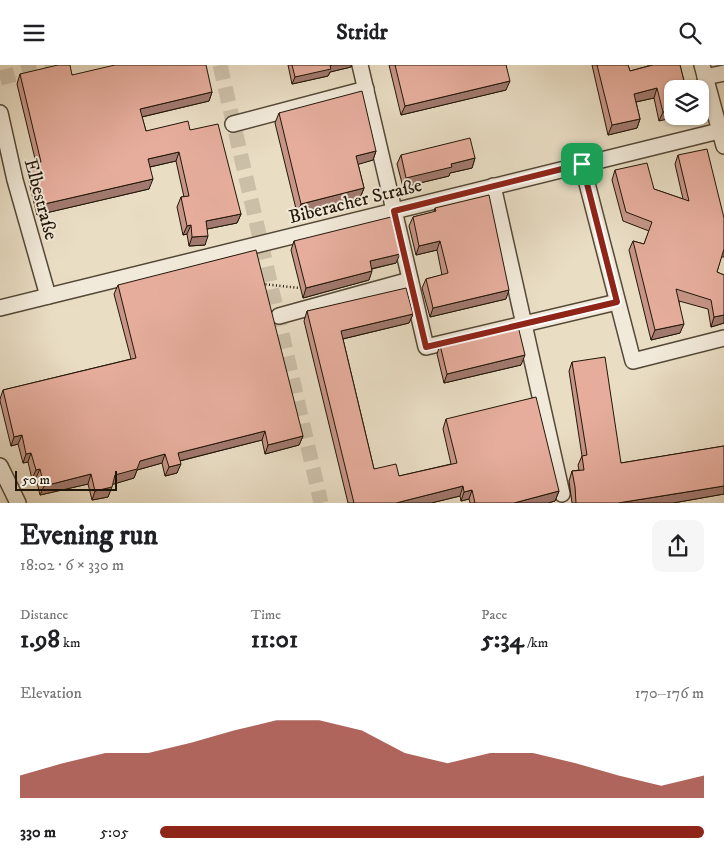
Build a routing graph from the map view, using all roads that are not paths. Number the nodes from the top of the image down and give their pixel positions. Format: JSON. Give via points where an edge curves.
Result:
{"nodes":[{"id":1,"x":360,"y":65,"type":"edge"},
{"id":2,"x":704,"y":71,"type":"edge"},
{"id":3,"x":724,"y":73,"type":"edge"},
{"id":4,"x":366,"y":89,"type":"junction"},
{"id":5,"x":0,"y":113,"type":"edge"},
{"id":6,"x":233,"y":124,"type":"dead end"},
{"id":7,"x":719,"y":131,"type":"junction"},
{"id":8,"x":724,"y":146,"type":"edge"},
{"id":9,"x":582,"y":164,"type":"junction"},
{"id":10,"x":493,"y":186,"type":"junction"},
{"id":11,"x":394,"y":211,"type":"junction"},
{"id":12,"x":410,"y":280,"type":"junction"},
{"id":13,"x":48,"y":296,"type":"junction"},
{"id":14,"x":617,"y":302,"type":"junction"},
{"id":15,"x":0,"y":308,"type":"edge"},
{"id":16,"x":279,"y":316,"type":"dead end"},
{"id":17,"x":524,"y":324,"type":"junction"},
{"id":18,"x":724,"y":338,"type":"edge"},
{"id":19,"x":0,"y":466,"type":"edge"},
{"id":20,"x":562,"y":494,"type":"dead end"},
{"id":21,"x":18,"y":503,"type":"edge"}],
"edges":[{"from":1,"to":4,"type":"street"},
{"from":2,"to":3,"type":"street"},
{"from":2,"to":7,"type":"street"},
{"from":4,"to":6,"type":"street"},
{"from":4,"to":11,"type":"street"},
{"from":5,"to":13,"type":"street","name":"Elbestraße"},
{"from":7,"to":8,"type":"street"},
{"from":7,"to":9,"type":"street","name":"Biberacher Straße"},
{"from":9,"to":10,"type":"street","name":"Biberacher Straße"},
{"from":9,"to":14,"type":"street"},
{"from":10,"to":11,"type":"street","name":"Biberacher Straße"},
{"from":10,"to":17,"type":"street"},
{"from":11,"to":12,"type":"street"},
{"from":11,"to":13,"type":"street","name":"Biberacher Straße"},
{"from":12,"to":16,"type":"street"},
{"from":12,"to":17,"type":"street","via":[[426,347]]},
{"from":13,"to":15,"type":"street","name":"Biberacher Straße"},
{"from":14,"to":17,"type":"street"},
{"from":14,"to":18,"type":"street","via":[[633,361]]},
{"from":17,"to":20,"type":"street"},
{"from":19,"to":21,"type":"street"}]}
